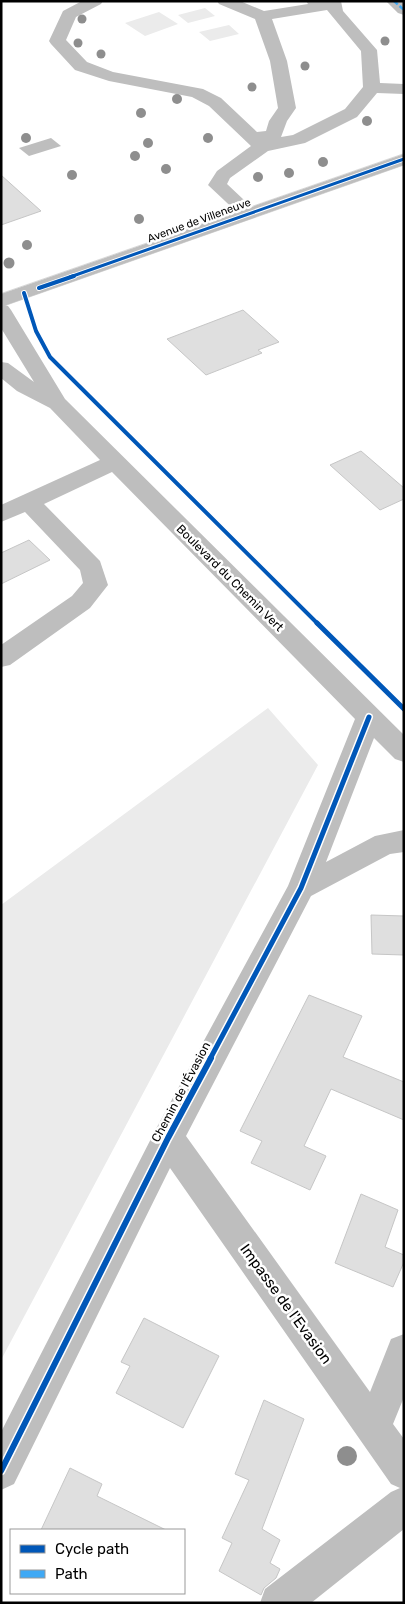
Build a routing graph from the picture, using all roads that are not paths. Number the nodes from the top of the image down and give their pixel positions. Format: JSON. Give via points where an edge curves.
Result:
{"nodes":[{"id":1,"x":94,"y":1,"type":"edge"},
{"id":2,"x":225,"y":1,"type":"edge"},
{"id":3,"x":394,"y":1,"type":"edge"},
{"id":4,"x":327,"y":5,"type":"edge"},
{"id":5,"x":404,"y":10,"type":"edge"},
{"id":6,"x":262,"y":16,"type":"junction"},
{"id":7,"x":137,"y":66,"type":"dead end"},
{"id":8,"x":109,"y":76,"type":"junction"},
{"id":9,"x":372,"y":88,"type":"junction"},
{"id":10,"x":404,"y":89,"type":"edge"},
{"id":11,"x":258,"y":142,"type":"junction"},
{"id":12,"x":404,"y":158,"type":"edge"},
{"id":13,"x":249,"y":213,"type":"junction"},
{"id":14,"x":1,"y":301,"type":"edge"},
{"id":15,"x":1,"y":310,"type":"edge"},
{"id":16,"x":1,"y":368,"type":"edge"},
{"id":17,"x":56,"y":403,"type":"junction"},
{"id":18,"x":115,"y":462,"type":"junction"},
{"id":19,"x":28,"y":501,"type":"junction"},
{"id":20,"x":1,"y":514,"type":"edge"},
{"id":21,"x":1,"y":658,"type":"edge"},
{"id":22,"x":384,"y":722,"type":"edge"},
{"id":23,"x":404,"y":752,"type":"edge"},
{"id":24,"x":404,"y":842,"type":"edge"},
{"id":25,"x":301,"y":888,"type":"junction"},
{"id":26,"x":168,"y":1138,"type":"junction"},
{"id":27,"x":404,"y":1352,"type":"edge"},
{"id":28,"x":374,"y":1426,"type":"junction"},
{"id":29,"x":1,"y":1471,"type":"edge"},
{"id":30,"x":404,"y":1471,"type":"edge"},
{"id":31,"x":404,"y":1505,"type":"edge"},
{"id":32,"x":278,"y":1603,"type":"edge"}],
"edges":[{"from":1,"to":8,"type":"street","via":[[69,14],[57,41],[81,66]]},
{"from":2,"to":6,"type":"street"},
{"from":3,"to":5,"type":"street"},
{"from":4,"to":6,"type":"street"},
{"from":4,"to":9,"type":"street","via":[[369,50]]},
{"from":6,"to":11,"type":"street","via":[[284,83],[288,108],[278,121],[274,135]]},
{"from":7,"to":8,"type":"street"},
{"from":8,"to":11,"type":"street","via":[[197,93],[215,102]]},
{"from":9,"to":10,"type":"street"},
{"from":9,"to":11,"type":"street","via":[[351,113],[299,139]]},
{"from":11,"to":13,"type":"street","via":[[223,175],[217,185]]},
{"from":12,"to":13,"type":"street","name":"Avenue de Villeneuve"},
{"from":13,"to":14,"type":"street","name":"Avenue de Villeneuve"},
{"from":15,"to":17,"type":"street","name":"Boulevard du Chemin Vert"},
{"from":16,"to":17,"type":"street","name":"Boulevard du Chemin Vert"},
{"from":17,"to":18,"type":"street","name":"Boulevard du Chemin Vert"},
{"from":18,"to":19,"type":"street"},
{"from":18,"to":22,"type":"street","name":"Boulevard du Chemin Vert"},
{"from":19,"to":20,"type":"street"},
{"from":19,"to":21,"type":"street","via":[[91,567],[96,585],[81,602]]},
{"from":22,"to":23,"type":"street","name":"Boulevard du Chemin Vert"},
{"from":22,"to":25,"type":"street","name":"Chemin de l'Évasion"},
{"from":24,"to":25,"type":"street","via":[[385,844]]},
{"from":25,"to":26,"type":"street","name":"Chemin de l'Évasion"},
{"from":26,"to":28,"type":"street","name":"Impasse de l'Evasion"},
{"from":26,"to":29,"type":"street","name":"Chemin de l'Évasion"},
{"from":27,"to":28,"type":"street"},
{"from":28,"to":30,"type":"street","name":"Impasse de l'Evasion"},
{"from":31,"to":32,"type":"street"}]}
